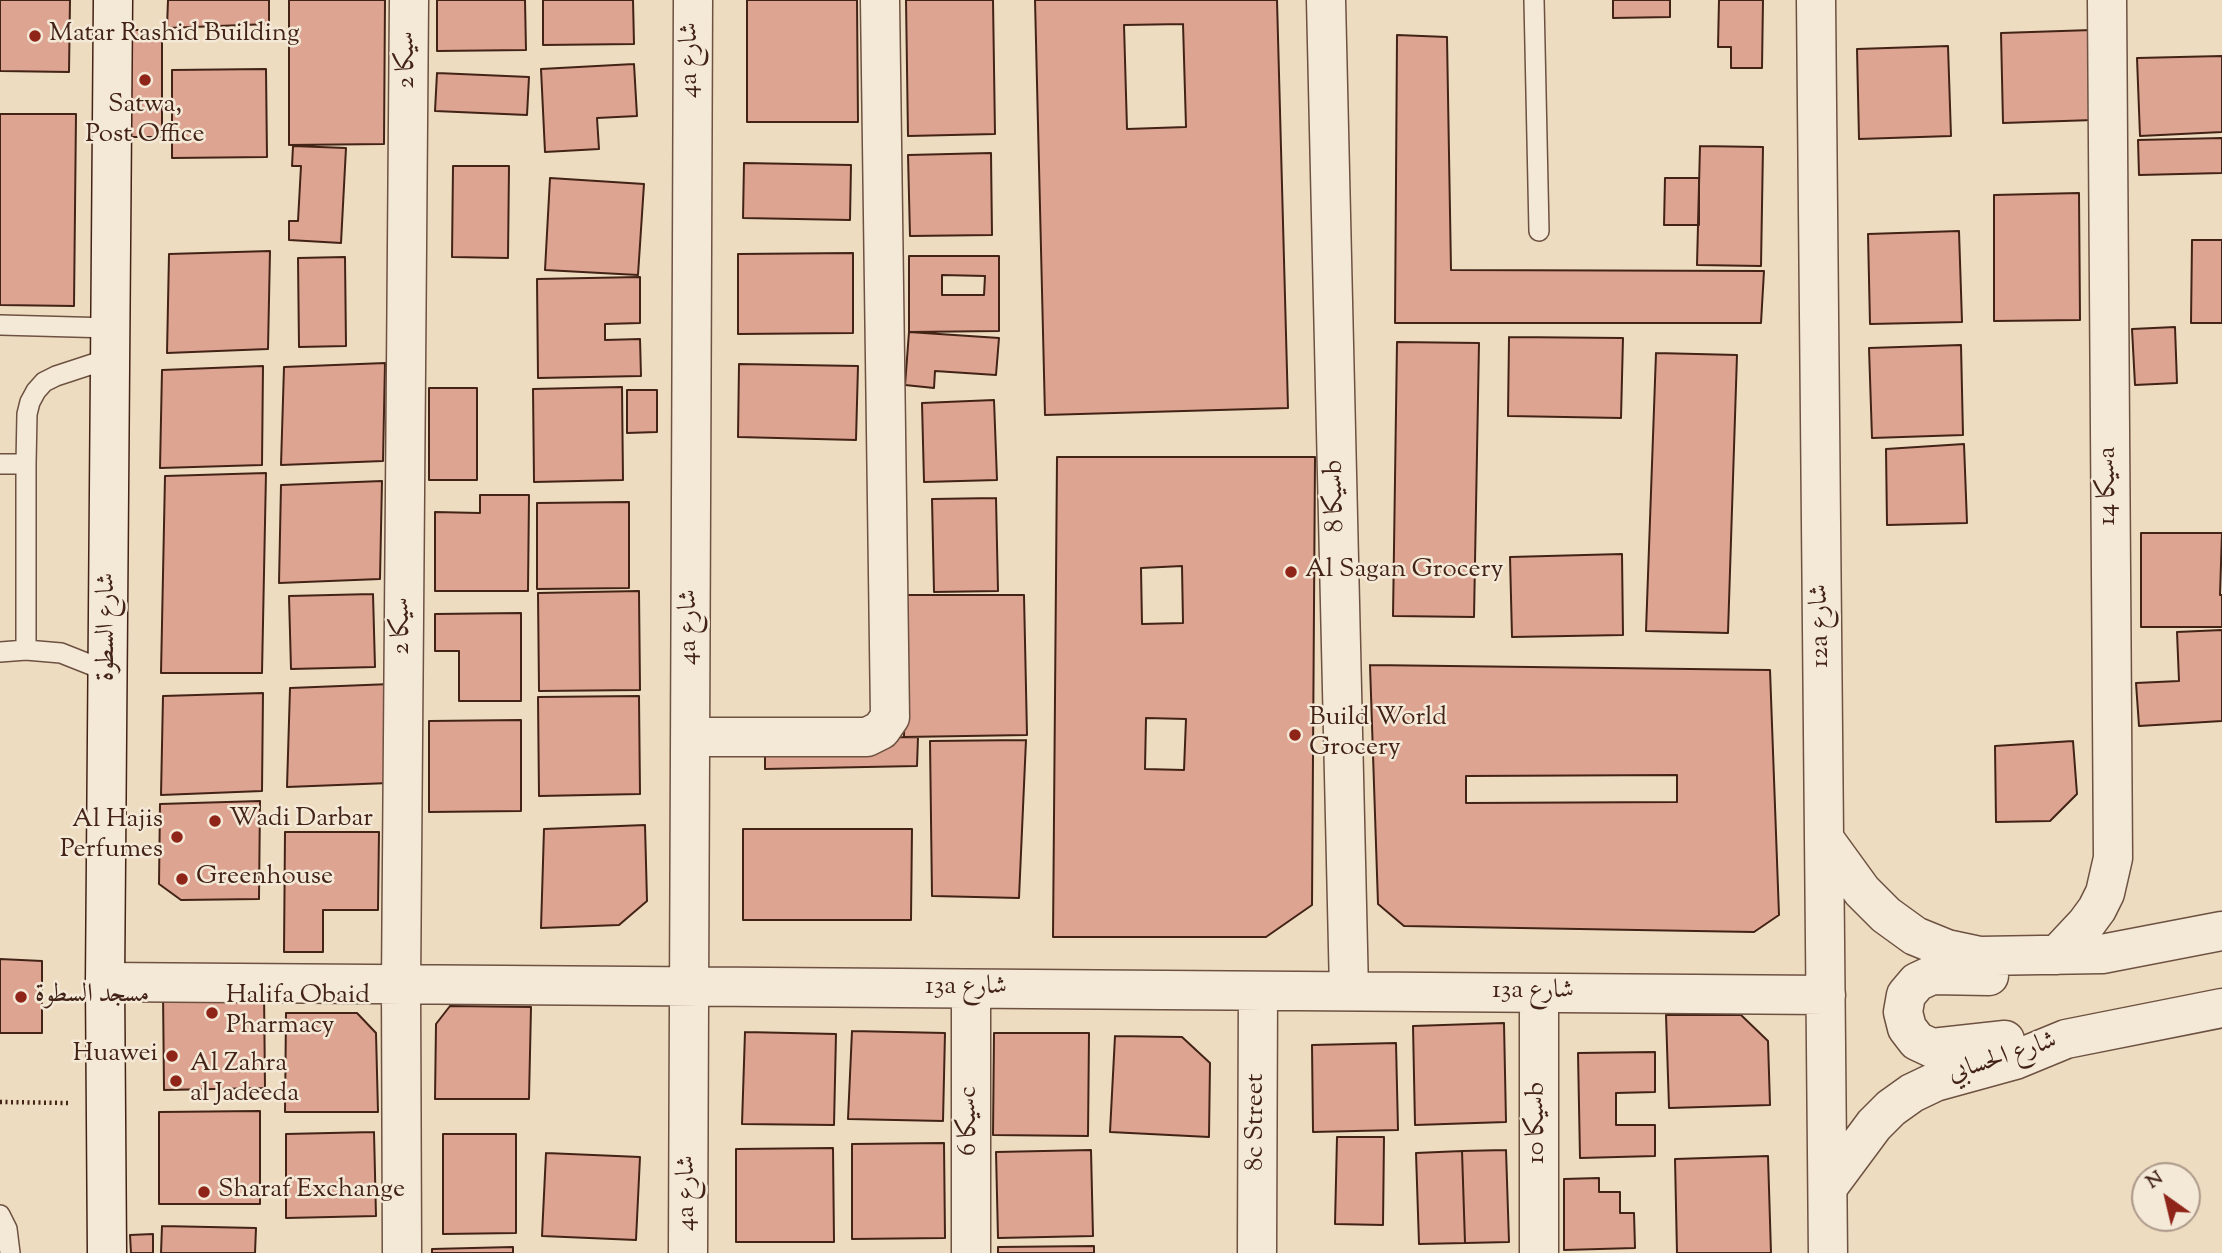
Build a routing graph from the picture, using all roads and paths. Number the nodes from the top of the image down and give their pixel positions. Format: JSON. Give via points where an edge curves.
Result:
{"nodes":[{"id":1,"x":113,"y":0,"type":"edge"},
{"id":2,"x":409,"y":0,"type":"edge"},
{"id":3,"x":693,"y":0,"type":"edge"},
{"id":4,"x":880,"y":0,"type":"edge"},
{"id":5,"x":1326,"y":0,"type":"edge"},
{"id":6,"x":1534,"y":0,"type":"edge"},
{"id":7,"x":1816,"y":0,"type":"edge"},
{"id":8,"x":2107,"y":0,"type":"edge"},
{"id":9,"x":1539,"y":231,"type":"dead end"},
{"id":10,"x":0,"y":325,"type":"edge"},
{"id":11,"x":111,"y":343,"type":"junction"},
{"id":12,"x":0,"y":464,"type":"edge"},
{"id":13,"x":26,"y":464,"type":"junction"},
{"id":14,"x":26,"y":650,"type":"junction"},
{"id":15,"x":0,"y":652,"type":"edge"},
{"id":16,"x":109,"y":672,"type":"junction"},
{"id":17,"x":690,"y":737,"type":"junction"},
{"id":18,"x":1825,"y":840,"type":"junction"},
{"id":19,"x":2222,"y":931,"type":"edge"},
{"id":20,"x":2102,"y":954,"type":"junction"},
{"id":21,"x":2057,"y":955,"type":"junction"},
{"id":22,"x":105,"y":982,"type":"junction"},
{"id":23,"x":401,"y":984,"type":"junction"},
{"id":24,"x":691,"y":987,"type":"junction"},
{"id":25,"x":971,"y":989,"type":"junction"},
{"id":26,"x":1258,"y":991,"type":"junction"},
{"id":27,"x":1349,"y":992,"type":"junction"},
{"id":28,"x":1539,"y":993,"type":"junction"},
{"id":29,"x":1826,"y":995,"type":"junction"},
{"id":30,"x":2222,"y":1008,"type":"edge"},
{"id":31,"x":2066,"y":1039,"type":"junction"},
{"id":32,"x":0,"y":1102,"type":"edge"},
{"id":33,"x":107,"y":1104,"type":"junction"},
{"id":34,"x":1828,"y":1187,"type":"junction"},
{"id":35,"x":0,"y":1215,"type":"edge"},
{"id":36,"x":10,"y":1253,"type":"edge"},
{"id":37,"x":107,"y":1253,"type":"edge"},
{"id":38,"x":402,"y":1253,"type":"edge"},
{"id":39,"x":688,"y":1253,"type":"edge"},
{"id":40,"x":971,"y":1253,"type":"edge"},
{"id":41,"x":1257,"y":1253,"type":"edge"},
{"id":42,"x":1539,"y":1253,"type":"edge"},
{"id":43,"x":1828,"y":1253,"type":"edge"}],
"edges":[{"from":1,"to":11,"type":"street","name":"شارع السطوة"},
{"from":2,"to":23,"type":"street","name":"سيكا 2"},
{"from":3,"to":17,"type":"street","name":"4a شارع"},
{"from":4,"to":17,"type":"street","via":[[890,716],[881,730],[867,737]]},
{"from":5,"to":27,"type":"street","name":"سيكا 8b"},
{"from":6,"to":9,"type":"lane"},
{"from":7,"to":18,"type":"street","name":"12a شارع"},
{"from":8,"to":21,"type":"street","name":"سيكا 14a","via":[[2113,858],[2097,909]]},
{"from":10,"to":11,"type":"lane"},
{"from":11,"to":13,"type":"lane","via":[[36,391],[27,414]]},
{"from":11,"to":16,"type":"street","name":"شارع السطوة"},
{"from":12,"to":13,"type":"lane"},
{"from":13,"to":14,"type":"lane"},
{"from":14,"to":15,"type":"lane"},
{"from":14,"to":16,"type":"lane","via":[[61,653]]},
{"from":16,"to":22,"type":"street","name":"شارع السطوة"},
{"from":17,"to":24,"type":"street","name":"4a شارع"},
{"from":18,"to":21,"type":"street","via":[[1862,891],[1915,936],[1980,956]]},
{"from":18,"to":29,"type":"street","name":"12a شارع"},
{"from":19,"to":20,"type":"street"},
{"from":20,"to":21,"type":"street"},
{"from":20,"to":31,"type":"street","via":[[2024,978],[1932,975],[1917,982],[1906,995],[1903,1012],[1907,1028],[1917,1041],[1932,1048],[2040,1037]]},
{"from":22,"to":23,"type":"street","name":"13a شارع"},
{"from":22,"to":33,"type":"street","name":"شارع السطوة"},
{"from":23,"to":24,"type":"street","name":"13a شارع"},
{"from":23,"to":38,"type":"street","name":"سيكا 2"},
{"from":24,"to":25,"type":"street","name":"13a شارع"},
{"from":24,"to":39,"type":"street","name":"4a شارع"},
{"from":25,"to":26,"type":"street","name":"13a شارع"},
{"from":25,"to":40,"type":"street","name":"سيكا 6c"},
{"from":26,"to":27,"type":"street","name":"13a شارع"},
{"from":26,"to":41,"type":"street","name":"8c Street"},
{"from":27,"to":28,"type":"street","name":"13a شارع"},
{"from":28,"to":29,"type":"street","name":"13a شارع"},
{"from":28,"to":42,"type":"street","name":"سيكا 10b"},
{"from":29,"to":34,"type":"street","name":"12a شارع"},
{"from":30,"to":31,"type":"street","name":"شارع الحسابي"},
{"from":31,"to":34,"type":"street","name":"شارع الحسابي","via":[[1912,1093],[1874,1125]]},
{"from":32,"to":33,"type":"path"},
{"from":33,"to":37,"type":"street","name":"شارع السطوة"},
{"from":34,"to":43,"type":"street","name":"12a شارع"},
{"from":35,"to":36,"type":"lane"}]}
